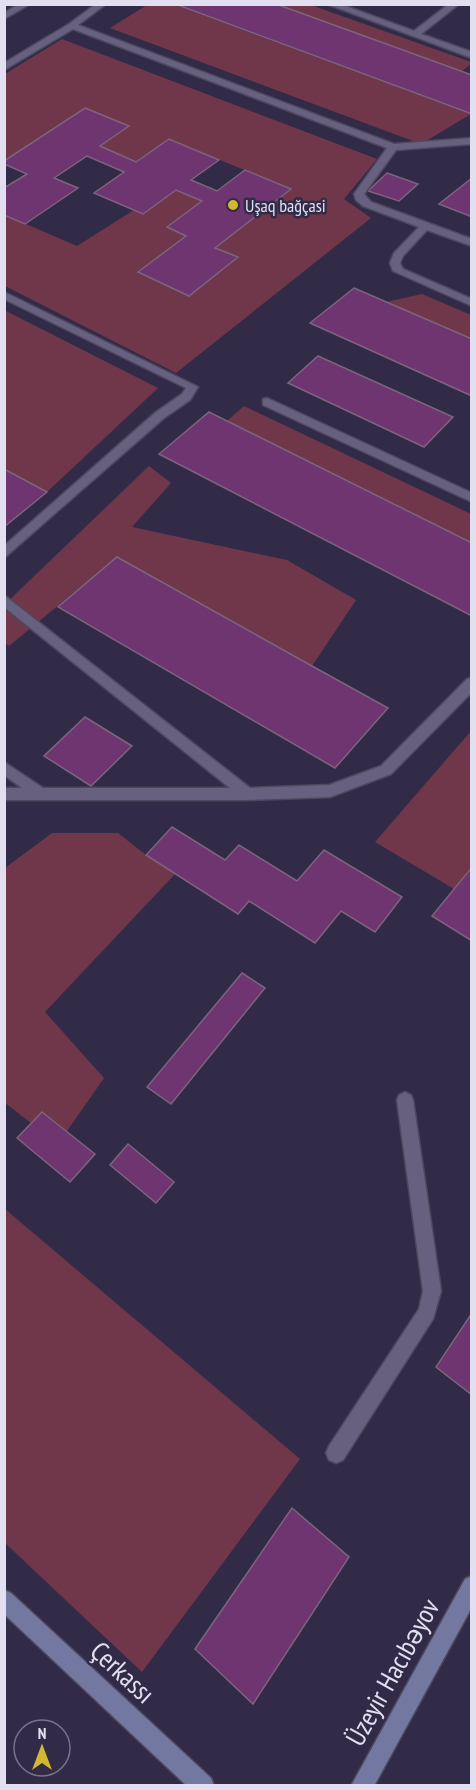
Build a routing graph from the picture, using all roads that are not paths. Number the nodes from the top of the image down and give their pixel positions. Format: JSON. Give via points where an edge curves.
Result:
{"nodes":[{"id":1,"x":26,"y":4,"type":"edge"},
{"id":2,"x":102,"y":4,"type":"edge"},
{"id":3,"x":331,"y":4,"type":"edge"},
{"id":4,"x":455,"y":4,"type":"edge"},
{"id":5,"x":4,"y":17,"type":"edge"},
{"id":6,"x":72,"y":26,"type":"junction"},
{"id":7,"x":415,"y":34,"type":"junction"},
{"id":8,"x":471,"y":55,"type":"edge"},
{"id":9,"x":4,"y":67,"type":"edge"},
{"id":10,"x":471,"y":141,"type":"edge"},
{"id":11,"x":393,"y":147,"type":"junction"},
{"id":12,"x":425,"y":226,"type":"junction"},
{"id":13,"x":471,"y":243,"type":"edge"},
{"id":14,"x":4,"y":295,"type":"edge"},
{"id":15,"x":471,"y":303,"type":"edge"},
{"id":16,"x":267,"y":402,"type":"dead end"},
{"id":17,"x":471,"y":498,"type":"edge"},
{"id":18,"x":4,"y":554,"type":"edge"},
{"id":19,"x":4,"y":600,"type":"edge"},
{"id":20,"x":471,"y":683,"type":"edge"},
{"id":21,"x":4,"y":767,"type":"edge"},
{"id":22,"x":4,"y":794,"type":"edge"},
{"id":23,"x":40,"y":794,"type":"junction"},
{"id":24,"x":248,"y":794,"type":"junction"},
{"id":25,"x":405,"y":1100,"type":"dead end"},
{"id":26,"x":336,"y":1453,"type":"dead end"},
{"id":27,"x":471,"y":1586,"type":"edge"},
{"id":28,"x":4,"y":1600,"type":"edge"},
{"id":29,"x":203,"y":1785,"type":"edge"},
{"id":30,"x":362,"y":1785,"type":"edge"}],
"edges":[{"from":1,"to":5,"type":"lane"},
{"from":2,"to":6,"type":"lane"},
{"from":3,"to":7,"type":"lane"},
{"from":4,"to":7,"type":"lane"},
{"from":6,"to":9,"type":"lane"},
{"from":6,"to":11,"type":"lane"},
{"from":7,"to":8,"type":"lane"},
{"from":10,"to":11,"type":"lane"},
{"from":11,"to":12,"type":"lane","via":[[359,194],[360,198]]},
{"from":12,"to":13,"type":"lane"},
{"from":12,"to":15,"type":"lane","via":[[398,255],[398,271]]},
{"from":14,"to":18,"type":"lane","via":[[192,387],[186,397],[160,415]]},
{"from":16,"to":17,"type":"lane"},
{"from":19,"to":24,"type":"lane"},
{"from":20,"to":24,"type":"lane","via":[[386,770],[330,791]]},
{"from":21,"to":23,"type":"lane"},
{"from":22,"to":23,"type":"lane"},
{"from":23,"to":24,"type":"lane"},
{"from":25,"to":26,"type":"lane","via":[[432,1291],[427,1313]]},
{"from":27,"to":30,"type":"street","name":"Üzeyir Hacıbəyov"},
{"from":28,"to":29,"type":"street","name":"Çerkassı"}]}
